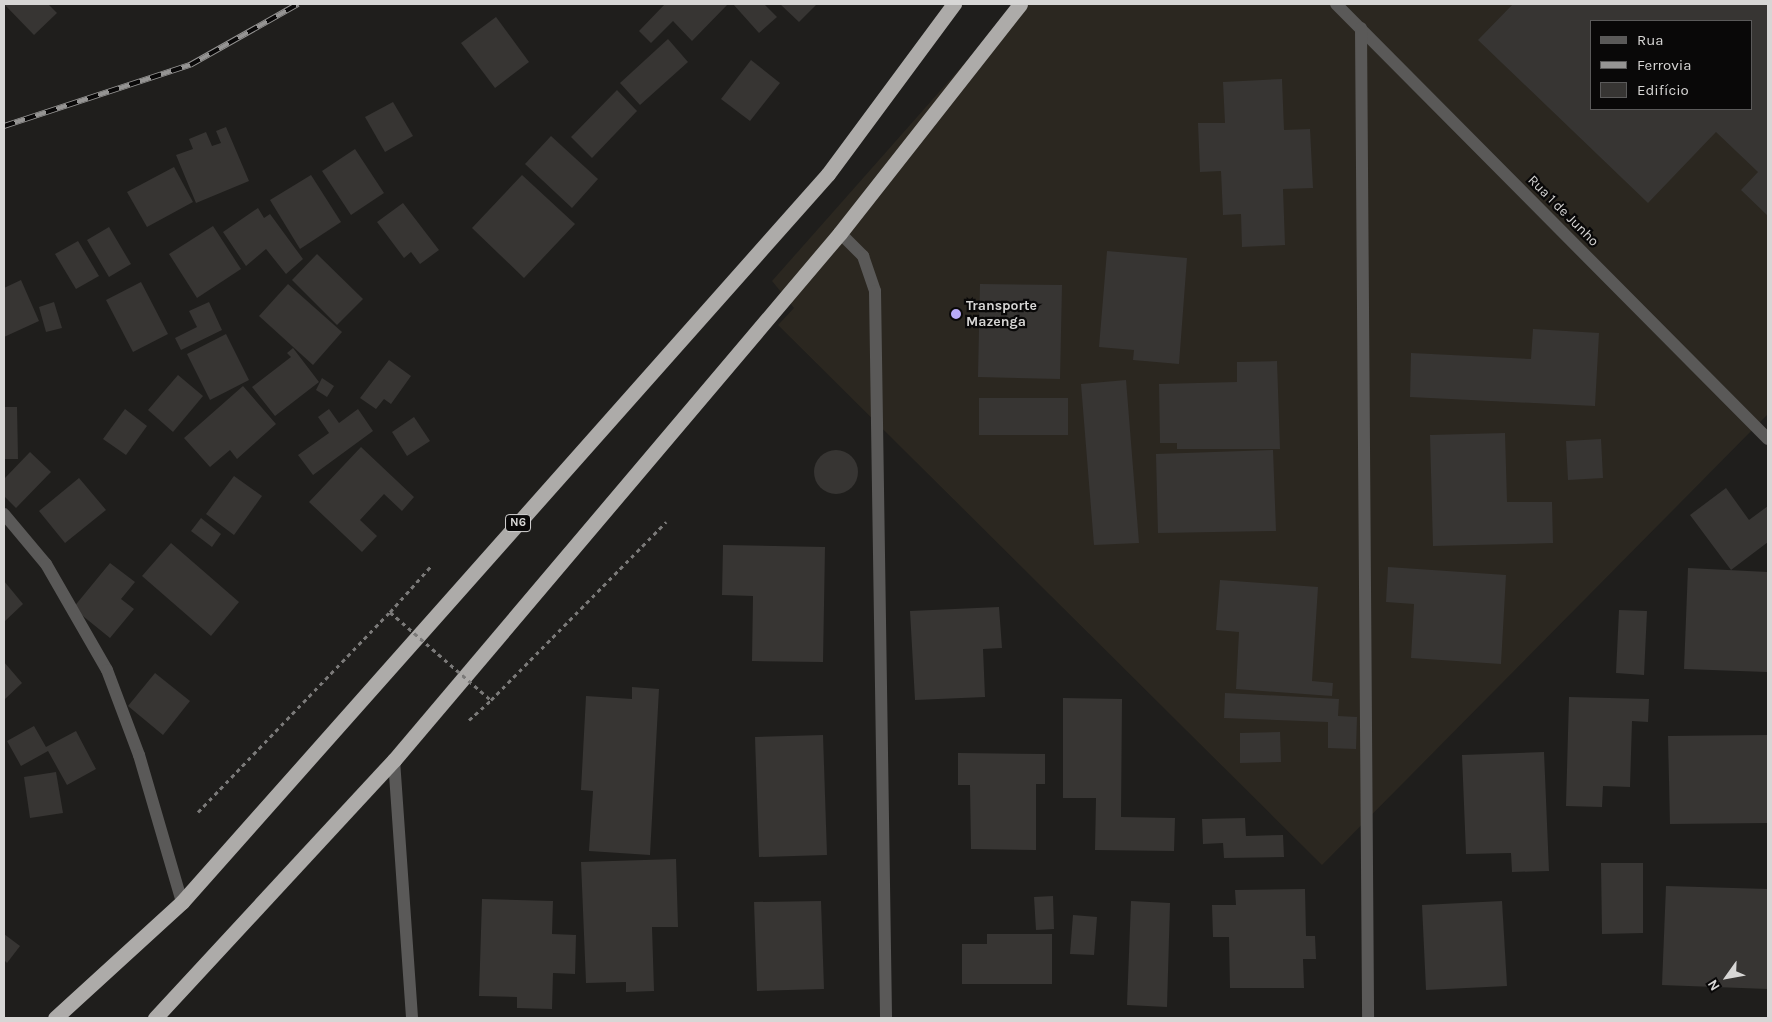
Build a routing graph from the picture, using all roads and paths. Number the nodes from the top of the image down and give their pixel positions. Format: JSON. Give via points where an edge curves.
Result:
{"nodes":[{"id":1,"x":954,"y":4,"type":"edge"},
{"id":2,"x":1020,"y":4,"type":"edge"},
{"id":3,"x":1336,"y":4,"type":"edge"},
{"id":4,"x":1361,"y":28,"type":"junction"},
{"id":5,"x":840,"y":233,"type":"junction"},
{"id":6,"x":1768,"y":439,"type":"edge"},
{"id":7,"x":4,"y":514,"type":"edge"},
{"id":8,"x":666,"y":522,"type":"dead end"},
{"id":9,"x":432,"y":566,"type":"dead end"},
{"id":10,"x":390,"y":612,"type":"junction"},
{"id":11,"x":394,"y":760,"type":"junction"},
{"id":12,"x":198,"y":812,"type":"dead end"},
{"id":13,"x":182,"y":902,"type":"junction"},
{"id":14,"x":55,"y":1018,"type":"edge"},
{"id":15,"x":155,"y":1018,"type":"edge"},
{"id":16,"x":412,"y":1018,"type":"edge"},
{"id":17,"x":886,"y":1018,"type":"edge"},
{"id":18,"x":1368,"y":1018,"type":"edge"}],
"edges":[{"from":1,"to":13,"type":"highway","number":"N6","via":[[828,174]]},
{"from":2,"to":5,"type":"highway"},
{"from":3,"to":4,"type":"street","name":"Rua 1 de Junho"},
{"from":4,"to":6,"type":"street","name":"Rua 1 de Junho"},
{"from":4,"to":18,"type":"street"},
{"from":5,"to":11,"type":"highway"},
{"from":5,"to":17,"type":"street","via":[[863,256],[875,291]]},
{"from":7,"to":13,"type":"street","via":[[46,564],[107,670],[139,755]]},
{"from":8,"to":10,"type":"path","bridge":true,"via":[[491,700]]},
{"from":9,"to":10,"type":"path"},
{"from":10,"to":12,"type":"path","bridge":true},
{"from":11,"to":15,"type":"highway"},
{"from":11,"to":16,"type":"street"},
{"from":13,"to":14,"type":"highway","number":"N6"}]}
